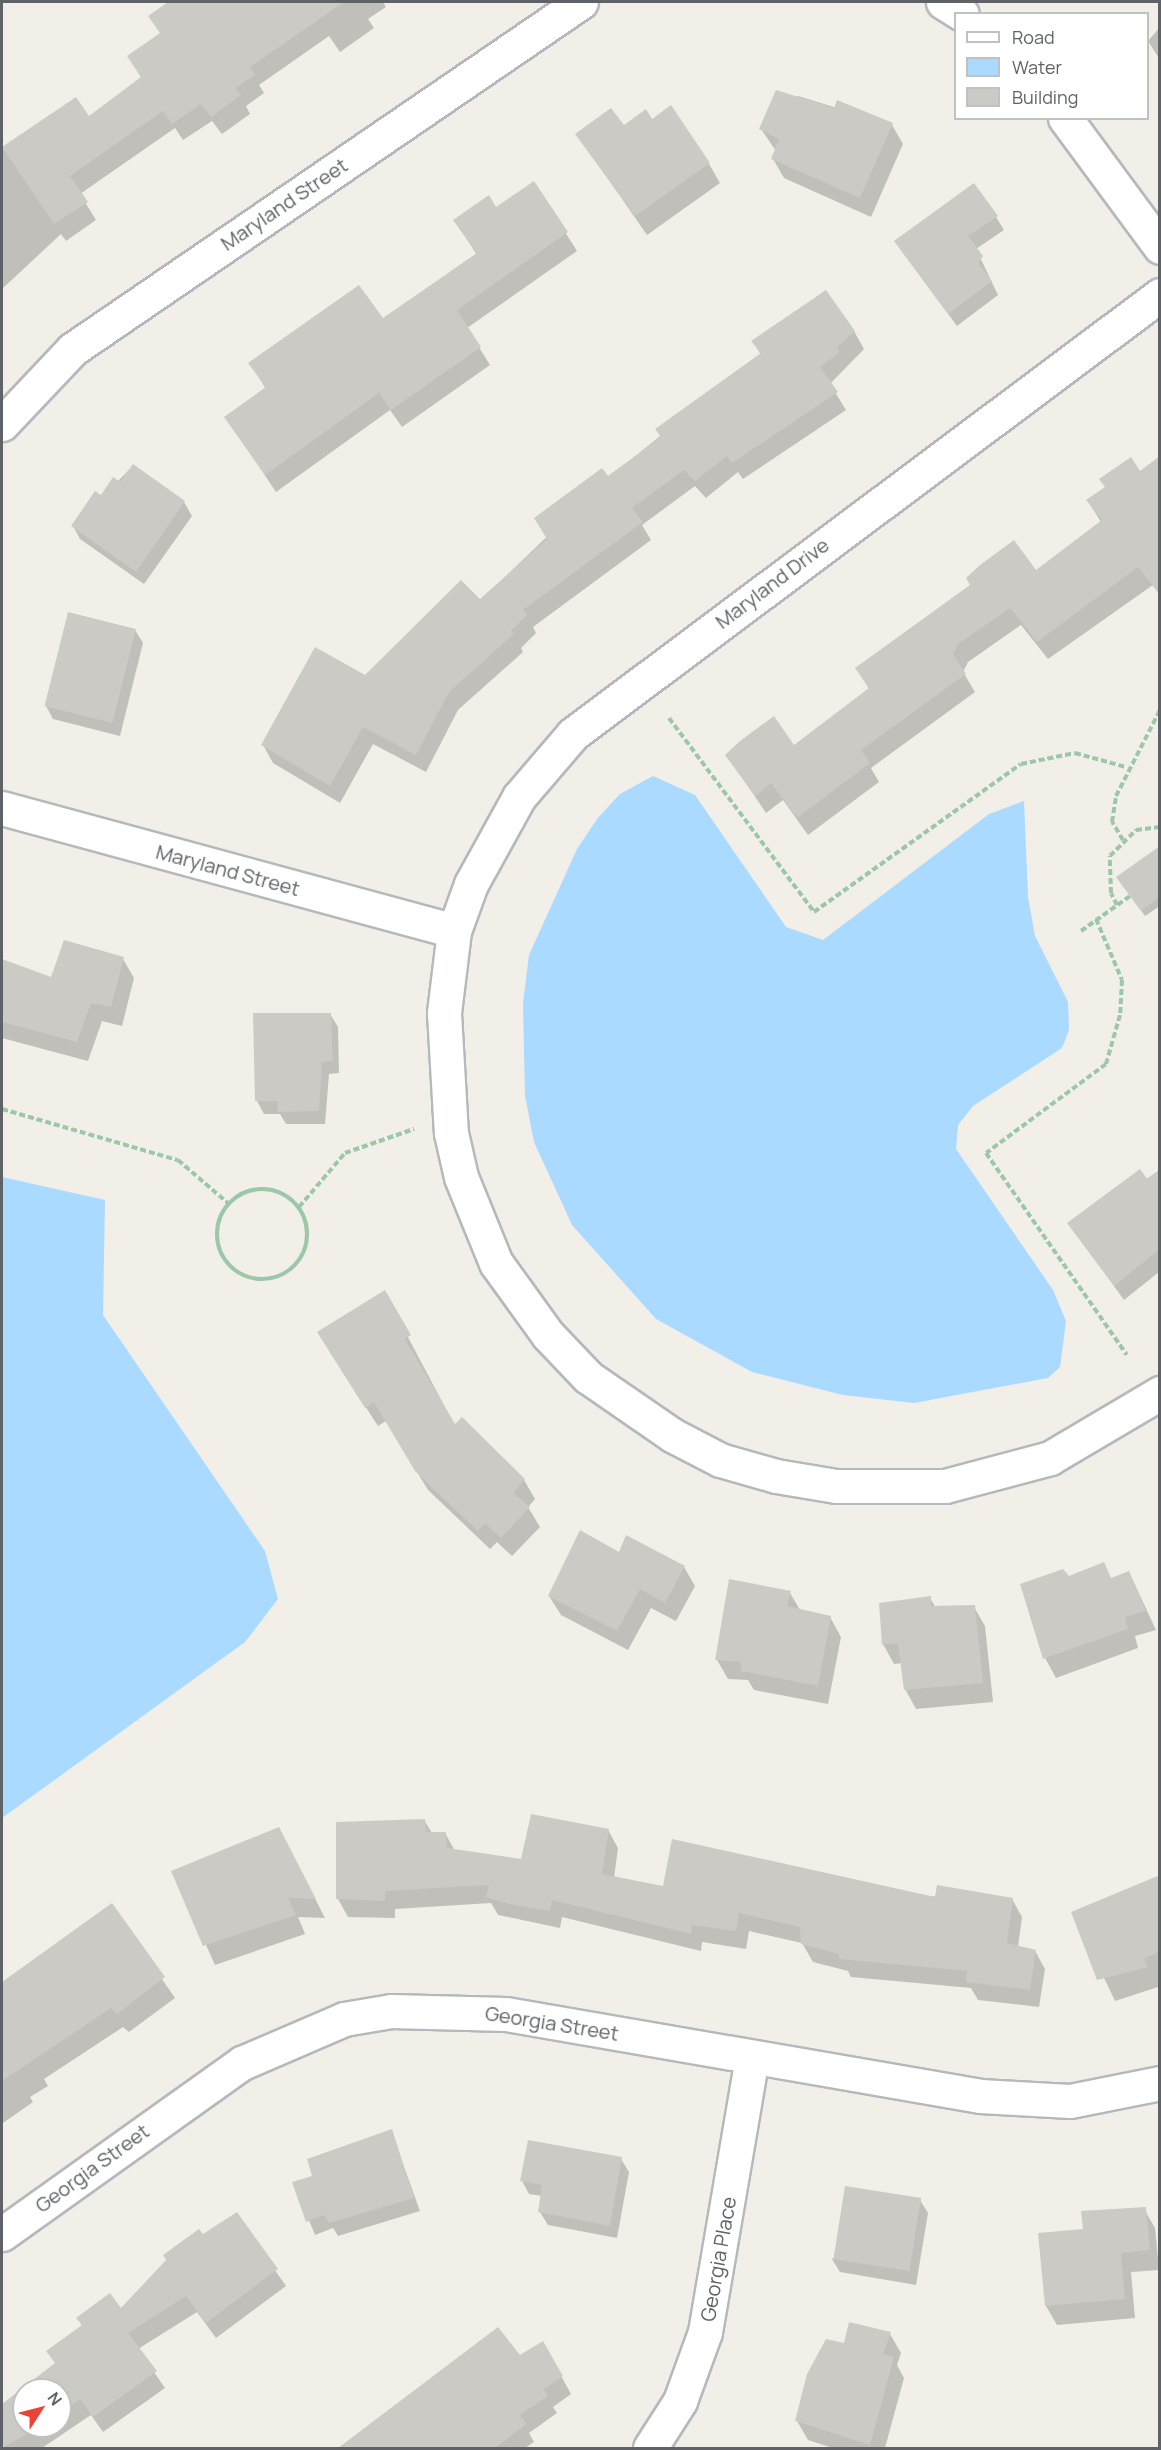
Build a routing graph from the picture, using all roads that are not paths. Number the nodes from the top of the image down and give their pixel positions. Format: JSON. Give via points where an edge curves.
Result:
{"nodes":[{"id":1,"x":581,"y":2,"type":"edge"},
{"id":2,"x":942,"y":2,"type":"edge"},
{"id":3,"x":959,"y":12,"type":"edge"},
{"id":4,"x":1066,"y":120,"type":"edge"},
{"id":5,"x":1160,"y":247,"type":"edge"},
{"id":6,"x":1160,"y":295,"type":"edge"},
{"id":7,"x":2,"y":424,"type":"edge"},
{"id":8,"x":2,"y":808,"type":"edge"},
{"id":9,"x":454,"y":931,"type":"junction"},
{"id":10,"x":1160,"y":1393,"type":"edge"},
{"id":11,"x":752,"y":2058,"type":"junction"},
{"id":12,"x":1160,"y":2083,"type":"edge"},
{"id":13,"x":2,"y":2234,"type":"edge"},
{"id":14,"x":650,"y":2448,"type":"edge"}],
"edges":[{"from":1,"to":7,"type":"street","name":"Maryland Street","via":[[73,349]]},
{"from":2,"to":3,"type":"street"},
{"from":4,"to":5,"type":"street"},
{"from":6,"to":9,"type":"street","name":"Maryland Drive","via":[[573,734],[497,832]]},
{"from":8,"to":9,"type":"street","name":"Maryland Street"},
{"from":9,"to":10,"type":"street","name":"Maryland Drive","via":[[444,1013],[450,1122],[480,1231],[511,1287],[548,1335],[629,1408],[720,1460],[836,1486],[945,1486],[1050,1458]]},
{"from":11,"to":12,"type":"street","name":"Georgia Street","via":[[1026,2100],[1070,2101]]},
{"from":11,"to":13,"type":"street","name":"Georgia Street","via":[[506,2014],[436,2008],[344,2019],[280,2043],[200,2089]]},
{"from":11,"to":14,"type":"street","name":"Georgia Place","via":[[705,2332],[680,2401]]}]}
